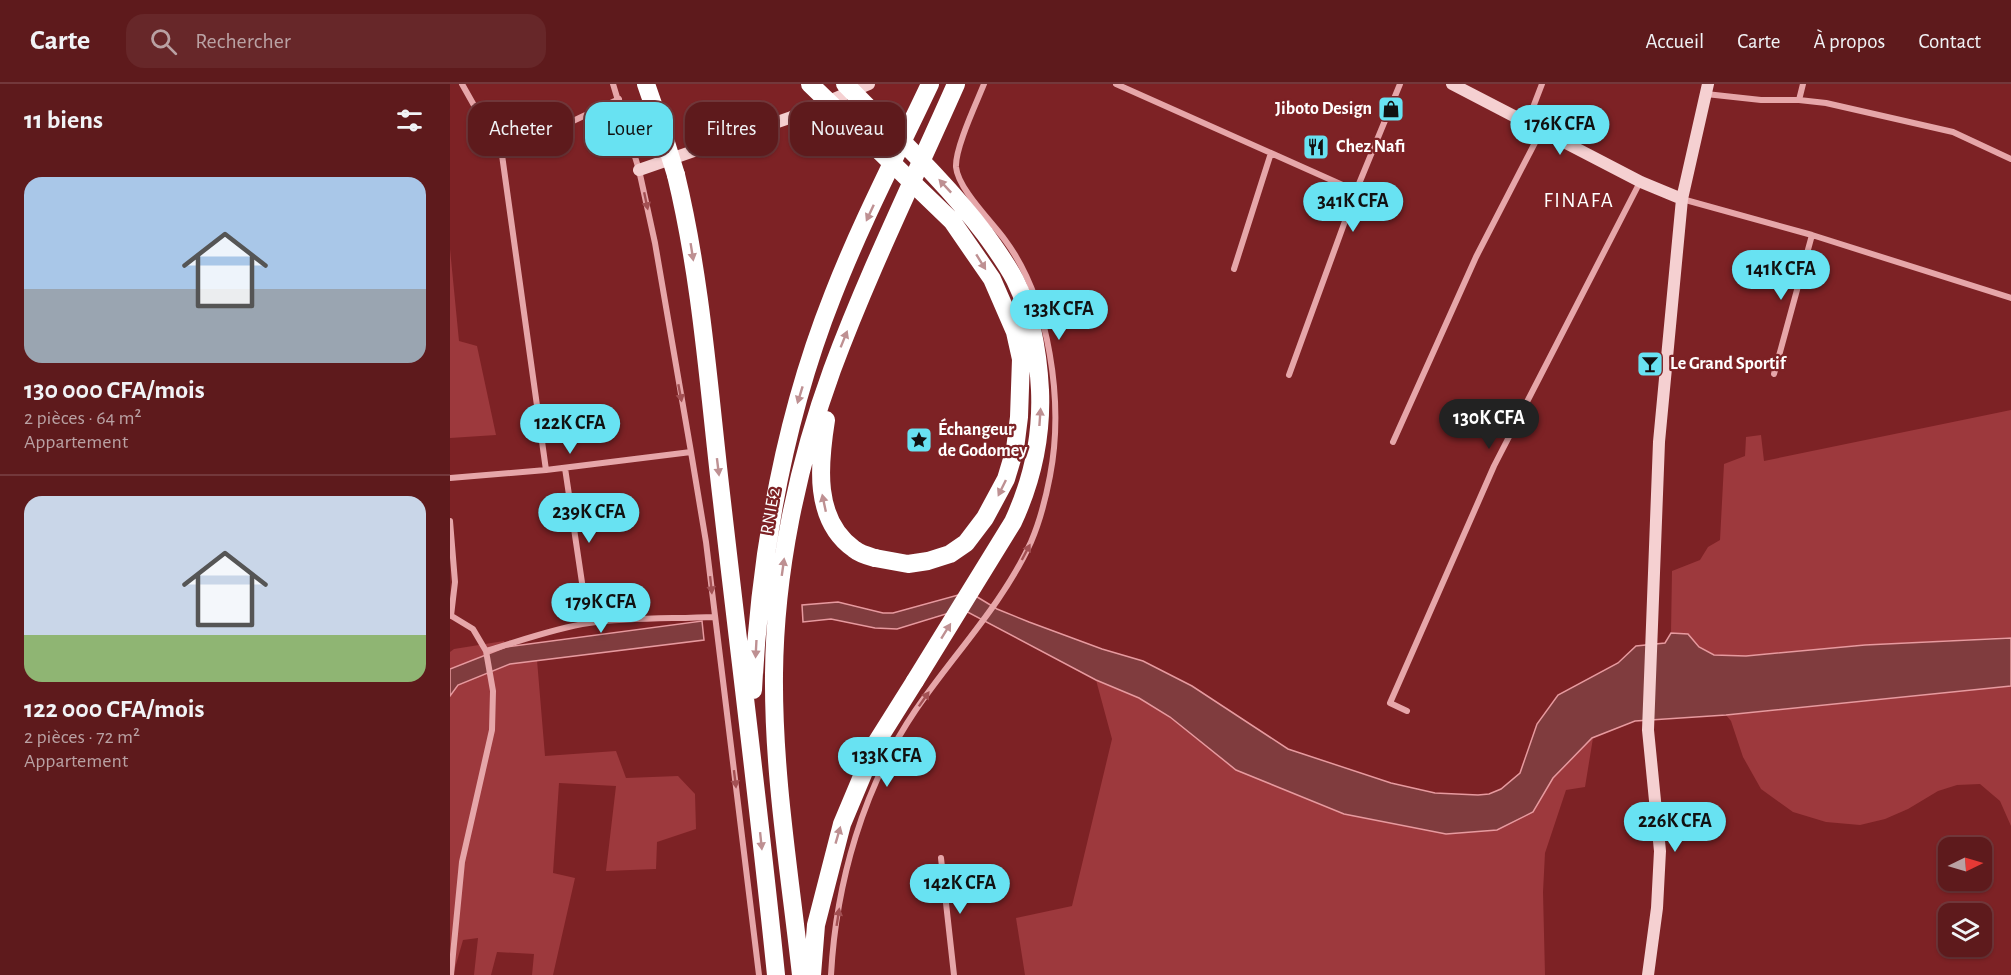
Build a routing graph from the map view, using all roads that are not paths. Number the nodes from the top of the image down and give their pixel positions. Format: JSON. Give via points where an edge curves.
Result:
{"nodes":[{"id":1,"x":462,"y":84,"type":"edge"},
{"id":2,"x":614,"y":84,"type":"edge"},
{"id":3,"x":646,"y":84,"type":"edge"},
{"id":4,"x":810,"y":84,"type":"edge"},
{"id":5,"x":845,"y":84,"type":"edge"},
{"id":6,"x":869,"y":84,"type":"edge"},
{"id":7,"x":930,"y":84,"type":"edge"},
{"id":8,"x":956,"y":84,"type":"edge"},
{"id":9,"x":984,"y":84,"type":"edge"},
{"id":10,"x":1116,"y":84,"type":"edge"},
{"id":11,"x":1400,"y":84,"type":"edge"},
{"id":12,"x":1452,"y":84,"type":"edge"},
{"id":13,"x":1542,"y":84,"type":"edge"},
{"id":14,"x":1803,"y":84,"type":"edge"},
{"id":15,"x":1707,"y":89,"type":"edge"},
{"id":16,"x":619,"y":99,"type":"junction"},
{"id":17,"x":1799,"y":100,"type":"junction"},
{"id":18,"x":472,"y":102,"type":"edge"},
{"id":19,"x":573,"y":121,"type":"edge"},
{"id":20,"x":1526,"y":123,"type":"junction"},
{"id":21,"x":1542,"y":130,"type":"junction"},
{"id":22,"x":1272,"y":153,"type":"junction"},
{"id":23,"x":502,"y":156,"type":"edge"},
{"id":24,"x":2011,"y":159,"type":"edge"},
{"id":25,"x":639,"y":170,"type":"junction"},
{"id":26,"x":1641,"y":182,"type":"junction"},
{"id":27,"x":1356,"y":191,"type":"junction"},
{"id":28,"x":1682,"y":199,"type":"junction"},
{"id":29,"x":1812,"y":235,"type":"junction"},
{"id":30,"x":1234,"y":269,"type":"dead end"},
{"id":31,"x":2011,"y":298,"type":"edge"},
{"id":32,"x":832,"y":370,"type":"junction"},
{"id":33,"x":1774,"y":374,"type":"dead end"},
{"id":34,"x":1289,"y":375,"type":"dead end"},
{"id":35,"x":1393,"y":442,"type":"dead end"},
{"id":36,"x":691,"y":452,"type":"junction"},
{"id":37,"x":565,"y":468,"type":"junction"},
{"id":38,"x":546,"y":470,"type":"junction"},
{"id":39,"x":450,"y":478,"type":"edge"},
{"id":40,"x":450,"y":520,"type":"edge"},
{"id":41,"x":451,"y":616,"type":"edge"},
{"id":42,"x":714,"y":617,"type":"junction"},
{"id":43,"x":588,"y":623,"type":"junction"},
{"id":44,"x":486,"y":651,"type":"junction"},
{"id":45,"x":1407,"y":711,"type":"dead end"},
{"id":46,"x":751,"y":740,"type":"junction"},
{"id":47,"x":941,"y":858,"type":"dead end"},
{"id":48,"x":451,"y":975,"type":"edge"},
{"id":49,"x":759,"y":975,"type":"edge"},
{"id":50,"x":776,"y":975,"type":"edge"},
{"id":51,"x":801,"y":975,"type":"edge"},
{"id":52,"x":812,"y":975,"type":"edge"},
{"id":53,"x":831,"y":975,"type":"edge"},
{"id":54,"x":954,"y":975,"type":"edge"},
{"id":55,"x":1648,"y":975,"type":"edge"}],
"edges":[{"from":1,"to":18,"type":"street"},
{"from":2,"to":16,"type":"street"},
{"from":3,"to":46,"type":"highway","one_way":true,"bridge":true,"via":[[686,218]]},
{"from":4,"to":32,"type":"highway","one_way":true,"bridge":true,"via":[[952,221],[992,279],[1015,332],[1021,359],[1015,449],[1006,479],[966,543],[950,554],[908,564],[875,558],[846,544],[824,506],[821,469]]},
{"from":52,"to":5,"type":"highway","one_way":true,"bridge":true,"via":[[816,925],[842,824],[876,743],[1013,522],[1025,496],[1041,406],[1032,328],[1015,279],[997,250],[946,188]]},
{"from":6,"to":25,"type":"street","via":[[789,118]]},
{"from":7,"to":46,"type":"highway","name":"RNIE 2","number":"RNIE 2","one_way":true,"via":[[833,295],[792,422],[766,553],[757,627]]},
{"from":32,"to":8,"type":"highway","name":"RNIE 2","number":"RNIE 2","one_way":true},
{"from":53,"to":9,"type":"street","one_way":true,"via":[[842,887],[853,844],[883,766],[913,714],[1015,572],[1032,541],[1050,475],[1056,411],[1053,372],[1040,313],[1006,242],[972,200],[956,171],[956,154]]},
{"from":10,"to":22,"type":"street"},
{"from":11,"to":27,"type":"street"},
{"from":12,"to":20,"type":"street"},
{"from":13,"to":20,"type":"street"},
{"from":14,"to":17,"type":"street"},
{"from":15,"to":17,"type":"street","via":[[1761,100]]},
{"from":15,"to":28,"type":"street"},
{"from":16,"to":19,"type":"street"},
{"from":16,"to":25,"type":"street"},
{"from":17,"to":24,"type":"street","via":[[1953,132]]},
{"from":20,"to":21,"type":"street"},
{"from":21,"to":26,"type":"street"},
{"from":21,"to":35,"type":"street","via":[[1476,257]]},
{"from":22,"to":27,"type":"street"},
{"from":22,"to":30,"type":"street"},
{"from":23,"to":38,"type":"street"},
{"from":25,"to":36,"type":"street","one_way":true},
{"from":26,"to":28,"type":"street"},
{"from":26,"to":45,"type":"street","via":[[1494,466],[1390,703]]},
{"from":27,"to":34,"type":"street"},
{"from":28,"to":29,"type":"street"},
{"from":28,"to":55,"type":"street","via":[[1659,442],[1650,644],[1648,730],[1660,851]]},
{"from":29,"to":31,"type":"street"},
{"from":29,"to":33,"type":"street"},
{"from":51,"to":32,"type":"highway","name":"RNIE 2","number":"RNIE 2","one_way":true,"via":[[779,786],[774,662],[781,585],[797,488]]},
{"from":36,"to":37,"type":"street"},
{"from":36,"to":42,"type":"street","one_way":true},
{"from":37,"to":38,"type":"street"},
{"from":37,"to":43,"type":"street"},
{"from":38,"to":39,"type":"street"},
{"from":40,"to":41,"type":"street","via":[[455,582]]},
{"from":41,"to":44,"type":"street","via":[[473,629]]},
{"from":42,"to":43,"type":"street"},
{"from":42,"to":49,"type":"street","one_way":true},
{"from":43,"to":44,"type":"street"},
{"from":44,"to":48,"type":"street","via":[[493,691],[492,730],[462,862]]},
{"from":46,"to":50,"type":"highway","one_way":true},
{"from":47,"to":54,"type":"street"}]}
